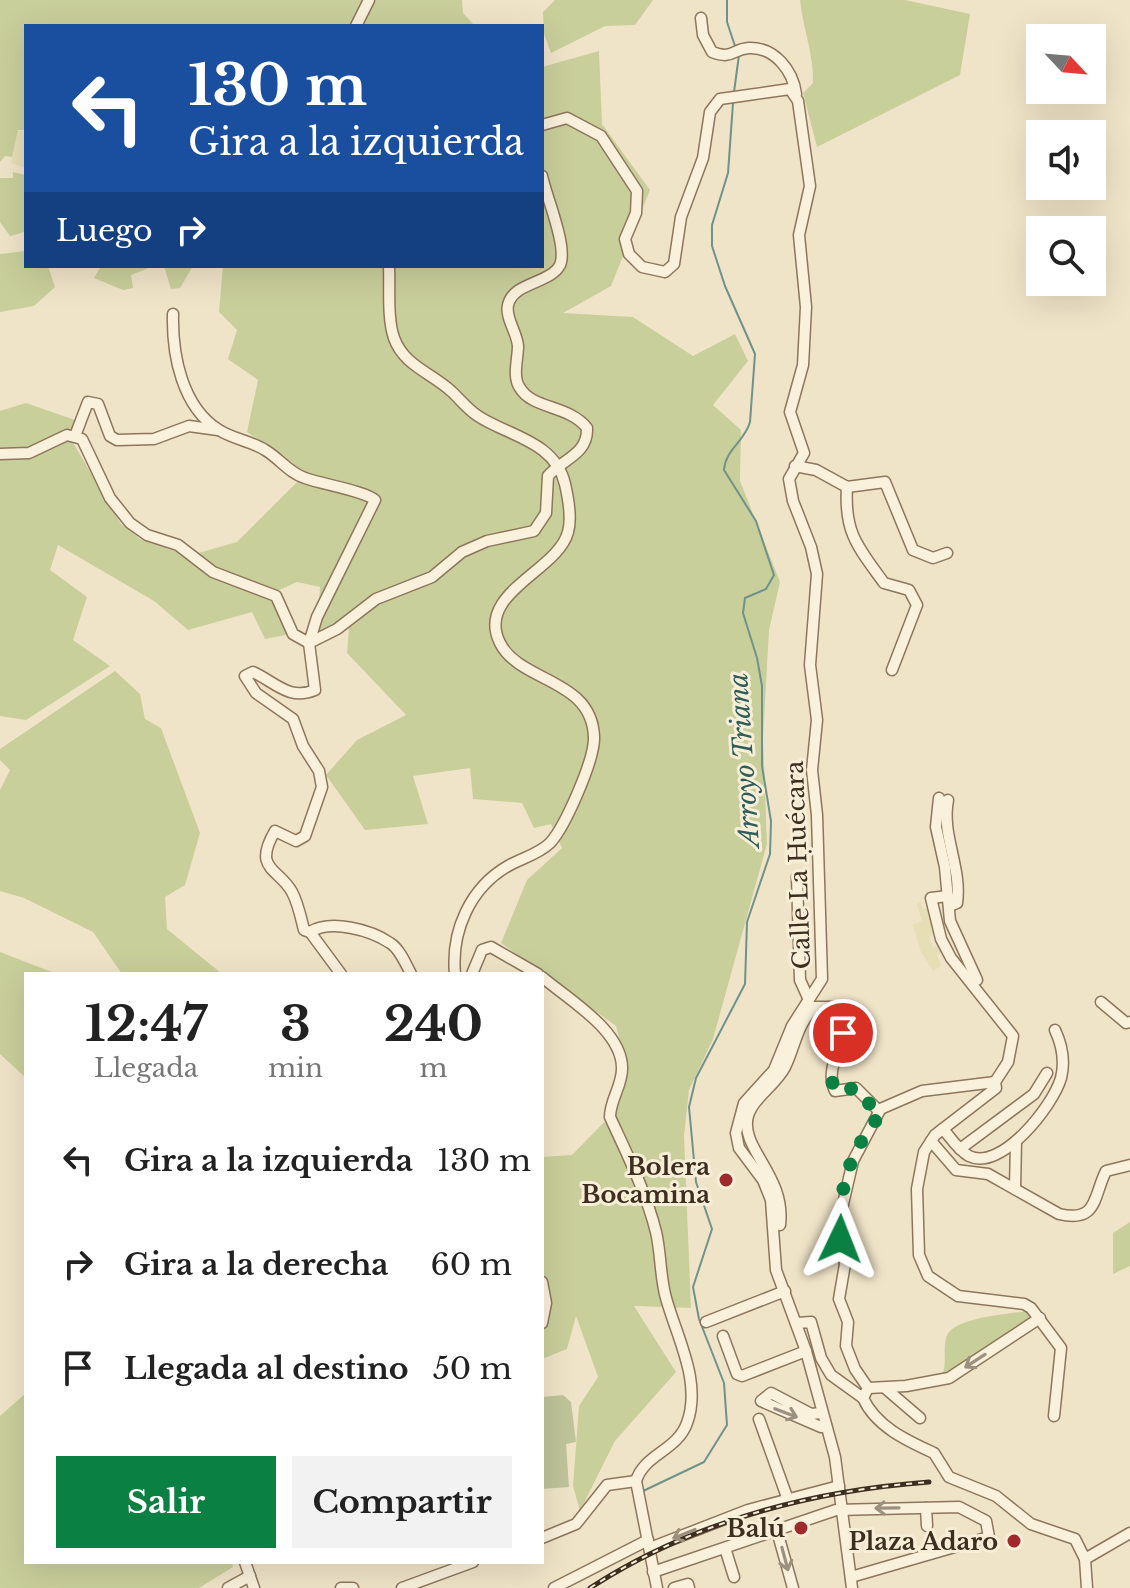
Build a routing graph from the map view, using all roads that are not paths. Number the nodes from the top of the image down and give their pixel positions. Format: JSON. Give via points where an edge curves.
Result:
{"nodes":[{"id":1,"x":369,"y":0,"type":"edge"},
{"id":2,"x":701,"y":18,"type":"dead end"},
{"id":3,"x":357,"y":24,"type":"edge"},
{"id":4,"x":796,"y":94,"type":"junction"},
{"id":5,"x":544,"y":124,"type":"edge"},
{"id":6,"x":544,"y":183,"type":"edge"},
{"id":7,"x":389,"y":268,"type":"edge"},
{"id":8,"x":173,"y":314,"type":"dead end"},
{"id":9,"x":219,"y":430,"type":"junction"},
{"id":10,"x":75,"y":436,"type":"junction"},
{"id":11,"x":0,"y":454,"type":"edge"},
{"id":12,"x":558,"y":466,"type":"junction"},
{"id":13,"x":795,"y":466,"type":"junction"},
{"id":14,"x":847,"y":487,"type":"junction"},
{"id":15,"x":947,"y":553,"type":"dead end"},
{"id":16,"x":309,"y":643,"type":"junction"},
{"id":17,"x":892,"y":670,"type":"dead end"},
{"id":18,"x":943,"y":799,"type":"dead end"},
{"id":19,"x":797,"y":877,"type":"dead end"},
{"id":20,"x":948,"y":901,"type":"junction"},
{"id":21,"x":310,"y":932,"type":"junction"},
{"id":22,"x":340,"y":972,"type":"edge"},
{"id":23,"x":410,"y":972,"type":"edge"},
{"id":24,"x":455,"y":972,"type":"edge"},
{"id":25,"x":473,"y":972,"type":"edge"},
{"id":26,"x":535,"y":972,"type":"edge"},
{"id":27,"x":544,"y":978,"type":"edge"},
{"id":28,"x":982,"y":992,"type":"junction"},
{"id":29,"x":809,"y":1000,"type":"junction"},
{"id":30,"x":1101,"y":1002,"type":"dead end"},
{"id":31,"x":1130,"y":1022,"type":"edge"},
{"id":32,"x":1055,"y":1030,"type":"dead end"},
{"id":33,"x":1047,"y":1073,"type":"dead end"},
{"id":34,"x":995,"y":1082,"type":"junction"},
{"id":35,"x":880,"y":1110,"type":"junction"},
{"id":36,"x":943,"y":1129,"type":"junction"},
{"id":37,"x":931,"y":1141,"type":"junction"},
{"id":38,"x":1016,"y":1141,"type":"junction"},
{"id":39,"x":960,"y":1149,"type":"junction"},
{"id":40,"x":1130,"y":1165,"type":"edge"},
{"id":41,"x":1015,"y":1189,"type":"junction"},
{"id":42,"x":774,"y":1238,"type":"junction"},
{"id":43,"x":785,"y":1291,"type":"junction"},
{"id":44,"x":544,"y":1292,"type":"edge"},
{"id":45,"x":544,"y":1313,"type":"edge"},
{"id":46,"x":1040,"y":1318,"type":"junction"},
{"id":47,"x":706,"y":1322,"type":"dead end"},
{"id":48,"x":797,"y":1323,"type":"junction"},
{"id":49,"x":723,"y":1336,"type":"dead end"},
{"id":50,"x":806,"y":1351,"type":"junction"},
{"id":51,"x":885,"y":1388,"type":"junction"},
{"id":52,"x":866,"y":1393,"type":"junction"},
{"id":53,"x":822,"y":1413,"type":"junction"},
{"id":54,"x":1054,"y":1416,"type":"dead end"},
{"id":55,"x":920,"y":1418,"type":"dead end"},
{"id":56,"x":759,"y":1419,"type":"dead end"},
{"id":57,"x":825,"y":1425,"type":"junction"},
{"id":58,"x":636,"y":1481,"type":"junction"},
{"id":59,"x":839,"y":1489,"type":"junction"},
{"id":60,"x":787,"y":1497,"type":"junction"},
{"id":61,"x":926,"y":1508,"type":"junction"},
{"id":62,"x":841,"y":1509,"type":"junction"},
{"id":63,"x":927,"y":1526,"type":"dead end"},
{"id":64,"x":777,"y":1531,"type":"junction"},
{"id":65,"x":1127,"y":1535,"type":"edge"},
{"id":66,"x":544,"y":1537,"type":"edge"},
{"id":67,"x":649,"y":1544,"type":"junction"},
{"id":68,"x":1130,"y":1547,"type":"edge"},
{"id":69,"x":725,"y":1548,"type":"junction"},
{"id":70,"x":1085,"y":1559,"type":"junction"},
{"id":71,"x":245,"y":1564,"type":"edge"},
{"id":72,"x":468,"y":1564,"type":"edge"},
{"id":73,"x":653,"y":1572,"type":"junction"},
{"id":74,"x":734,"y":1577,"type":"dead end"},
{"id":75,"x":852,"y":1582,"type":"edge"},
{"id":76,"x":243,"y":1584,"type":"edge"},
{"id":77,"x":689,"y":1586,"type":"edge"},
{"id":78,"x":341,"y":1588,"type":"edge"},
{"id":79,"x":353,"y":1588,"type":"edge"},
{"id":80,"x":402,"y":1588,"type":"edge"},
{"id":81,"x":554,"y":1588,"type":"edge"},
{"id":82,"x":657,"y":1588,"type":"edge"},
{"id":83,"x":674,"y":1588,"type":"edge"},
{"id":84,"x":793,"y":1588,"type":"edge"},
{"id":85,"x":1087,"y":1588,"type":"edge"}],
"edges":[{"from":1,"to":3,"type":"street"},
{"from":2,"to":4,"type":"street","via":[[707,47],[721,55],[760,49],[781,61]]},
{"from":4,"to":5,"type":"street","via":[[776,88],[713,105],[703,158],[681,217],[674,264],[665,272],[642,267],[629,254],[625,239],[636,213],[637,191],[601,136],[567,118]]},
{"from":4,"to":13,"type":"street","name":"Calle La Ḥuécara","via":[[810,186],[799,235],[806,326],[802,375],[790,412],[804,453]]},
{"from":6,"to":12,"type":"street","via":[[560,239],[560,265],[511,297],[508,314],[518,345],[519,388],[529,398],[571,413],[587,428],[583,446]]},
{"from":7,"to":12,"type":"street","via":[[394,338],[411,363],[479,417],[540,447]]},
{"from":8,"to":9,"type":"street","via":[[183,384],[198,412]]},
{"from":9,"to":10,"type":"street","via":[[189,426],[154,439],[117,440],[110,436],[98,404],[91,401]]},
{"from":9,"to":16,"type":"street","via":[[266,450],[298,476],[375,500]]},
{"from":10,"to":11,"type":"street","via":[[29,453]]},
{"from":10,"to":16,"type":"street","via":[[91,452],[110,498],[130,523],[178,545],[213,572],[276,596],[293,634]]},
{"from":12,"to":16,"type":"street","via":[[548,476],[546,513],[534,531],[462,552],[432,577],[376,599]]},
{"from":12,"to":24,"type":"street","via":[[569,531],[560,548],[499,607],[496,623],[499,642],[511,656],[573,694],[587,712],[594,736],[592,755],[549,844],[491,879],[462,917]]},
{"from":13,"to":14,"type":"street","via":[[821,472]]},
{"from":13,"to":29,"type":"street","name":"Calle La Ḥuécara","via":[[789,479],[793,501],[817,574],[812,770],[822,979]]},
{"from":14,"to":15,"type":"street","via":[[885,482],[913,550],[933,558]]},
{"from":14,"to":17,"type":"street","via":[[850,536],[884,583],[909,590],[917,605]]},
{"from":16,"to":21,"type":"street","via":[[315,690],[295,694],[253,672],[245,676],[256,693],[293,719],[321,777],[305,836],[296,841],[277,829],[267,855],[268,867],[291,889],[304,930]]},
{"from":18,"to":20,"type":"street","via":[[936,827]]},
{"from":19,"to":29,"type":"street","name":"Calle La Ḥuécara","via":[[800,980]]},
{"from":20,"to":28,"type":"street","via":[[950,921]]},
{"from":20,"to":28,"type":"street","via":[[931,898],[941,939]]},
{"from":21,"to":22,"type":"street"},
{"from":21,"to":23,"type":"street","via":[[357,929],[392,943]]},
{"from":25,"to":26,"type":"street","via":[[482,950],[491,947]]},
{"from":27,"to":58,"type":"street","via":[[607,1029],[620,1054],[621,1080],[610,1117],[656,1232],[665,1293],[689,1371],[691,1406],[681,1435],[647,1462]]},
{"from":28,"to":34,"type":"street","via":[[1013,1036],[1008,1062]]},
{"from":29,"to":42,"type":"street","name":"Calle La Ḥuécara","via":[[774,1070],[744,1103],[737,1119],[739,1148],[771,1200]]},
{"from":30,"to":31,"type":"street"},
{"from":32,"to":38,"type":"street","via":[[1063,1055],[1057,1089]]},
{"from":33,"to":39,"type":"street","via":[[1034,1094]]},
{"from":34,"to":35,"type":"street","via":[[922,1091]]},
{"from":34,"to":36,"type":"street","via":[[996,1088]]},
{"from":35,"to":42,"type":"street","via":[[856,1088],[835,1091],[832,1076],[842,1021],[834,1007],[815,1007],[804,1020],[781,1075],[748,1117],[747,1135],[774,1179],[781,1203]]},
{"from":35,"to":52,"type":"street","via":[[853,1161],[839,1221],[845,1264],[839,1299],[848,1322],[846,1346]]},
{"from":36,"to":37,"type":"street"},
{"from":36,"to":39,"type":"street"},
{"from":37,"to":41,"type":"street","via":[[956,1170],[988,1174]]},
{"from":37,"to":46,"type":"street","via":[[918,1169],[923,1271],[967,1300],[1024,1304]]},
{"from":38,"to":39,"type":"street","via":[[989,1159]]},
{"from":38,"to":41,"type":"street"},
{"from":40,"to":41,"type":"street","via":[[1106,1171],[1092,1208],[1071,1217]]},
{"from":42,"to":43,"type":"street","name":"Calle La Ḥuécara","via":[[776,1270]]},
{"from":43,"to":47,"type":"street"},
{"from":43,"to":48,"type":"street","name":"Calle La Ḥuécara"},
{"from":44,"to":45,"type":"street"},
{"from":46,"to":51,"type":"street","one_way":true,"via":[[949,1378]]},
{"from":46,"to":54,"type":"street","via":[[1061,1348],[1063,1361]]},
{"from":48,"to":50,"type":"street","name":"Calle La Ḥuécara"},
{"from":48,"to":52,"type":"street","via":[[811,1322],[831,1375]]},
{"from":49,"to":50,"type":"street","via":[[742,1376]]},
{"from":50,"to":53,"type":"street","name":"Calle La Ḥuécara"},
{"from":51,"to":52,"type":"street"},
{"from":51,"to":55,"type":"street"},
{"from":52,"to":70,"type":"street","via":[[867,1408],[911,1445],[934,1453],[949,1477],[996,1496],[1031,1524],[1075,1539]]},
{"from":53,"to":57,"type":"street","name":"Calle La Ḥuécara"},
{"from":53,"to":57,"type":"street","one_way":true,"via":[[811,1414],[771,1393],[761,1401]]},
{"from":56,"to":60,"type":"street"},
{"from":57,"to":59,"type":"street","name":"Calle La Ḥuécara"},
{"from":58,"to":66,"type":"street","via":[[607,1485],[576,1524]]},
{"from":58,"to":67,"type":"street"},
{"from":59,"to":60,"type":"street"},
{"from":59,"to":62,"type":"street","name":"Calle La Ḥuécara"},
{"from":60,"to":67,"type":"street","one_way":true},
{"from":61,"to":62,"type":"street","one_way":true},
{"from":61,"to":63,"type":"street"},
{"from":61,"to":75,"type":"street","via":[[959,1507],[986,1521],[989,1537]]},
{"from":62,"to":64,"type":"street"},
{"from":62,"to":75,"type":"street","name":"Calle La Ḥuécara"},
{"from":64,"to":69,"type":"street"},
{"from":64,"to":84,"type":"street","one_way":true},
{"from":65,"to":68,"type":"street"},
{"from":65,"to":70,"type":"street"},
{"from":67,"to":73,"type":"street"},
{"from":67,"to":81,"type":"street"},
{"from":69,"to":73,"type":"street"},
{"from":69,"to":74,"type":"street"},
{"from":70,"to":85,"type":"street"},
{"from":71,"to":76,"type":"street"},
{"from":72,"to":80,"type":"street"},
{"from":73,"to":82,"type":"street"},
{"from":77,"to":83,"type":"street"},
{"from":78,"to":79,"type":"street"}]}
